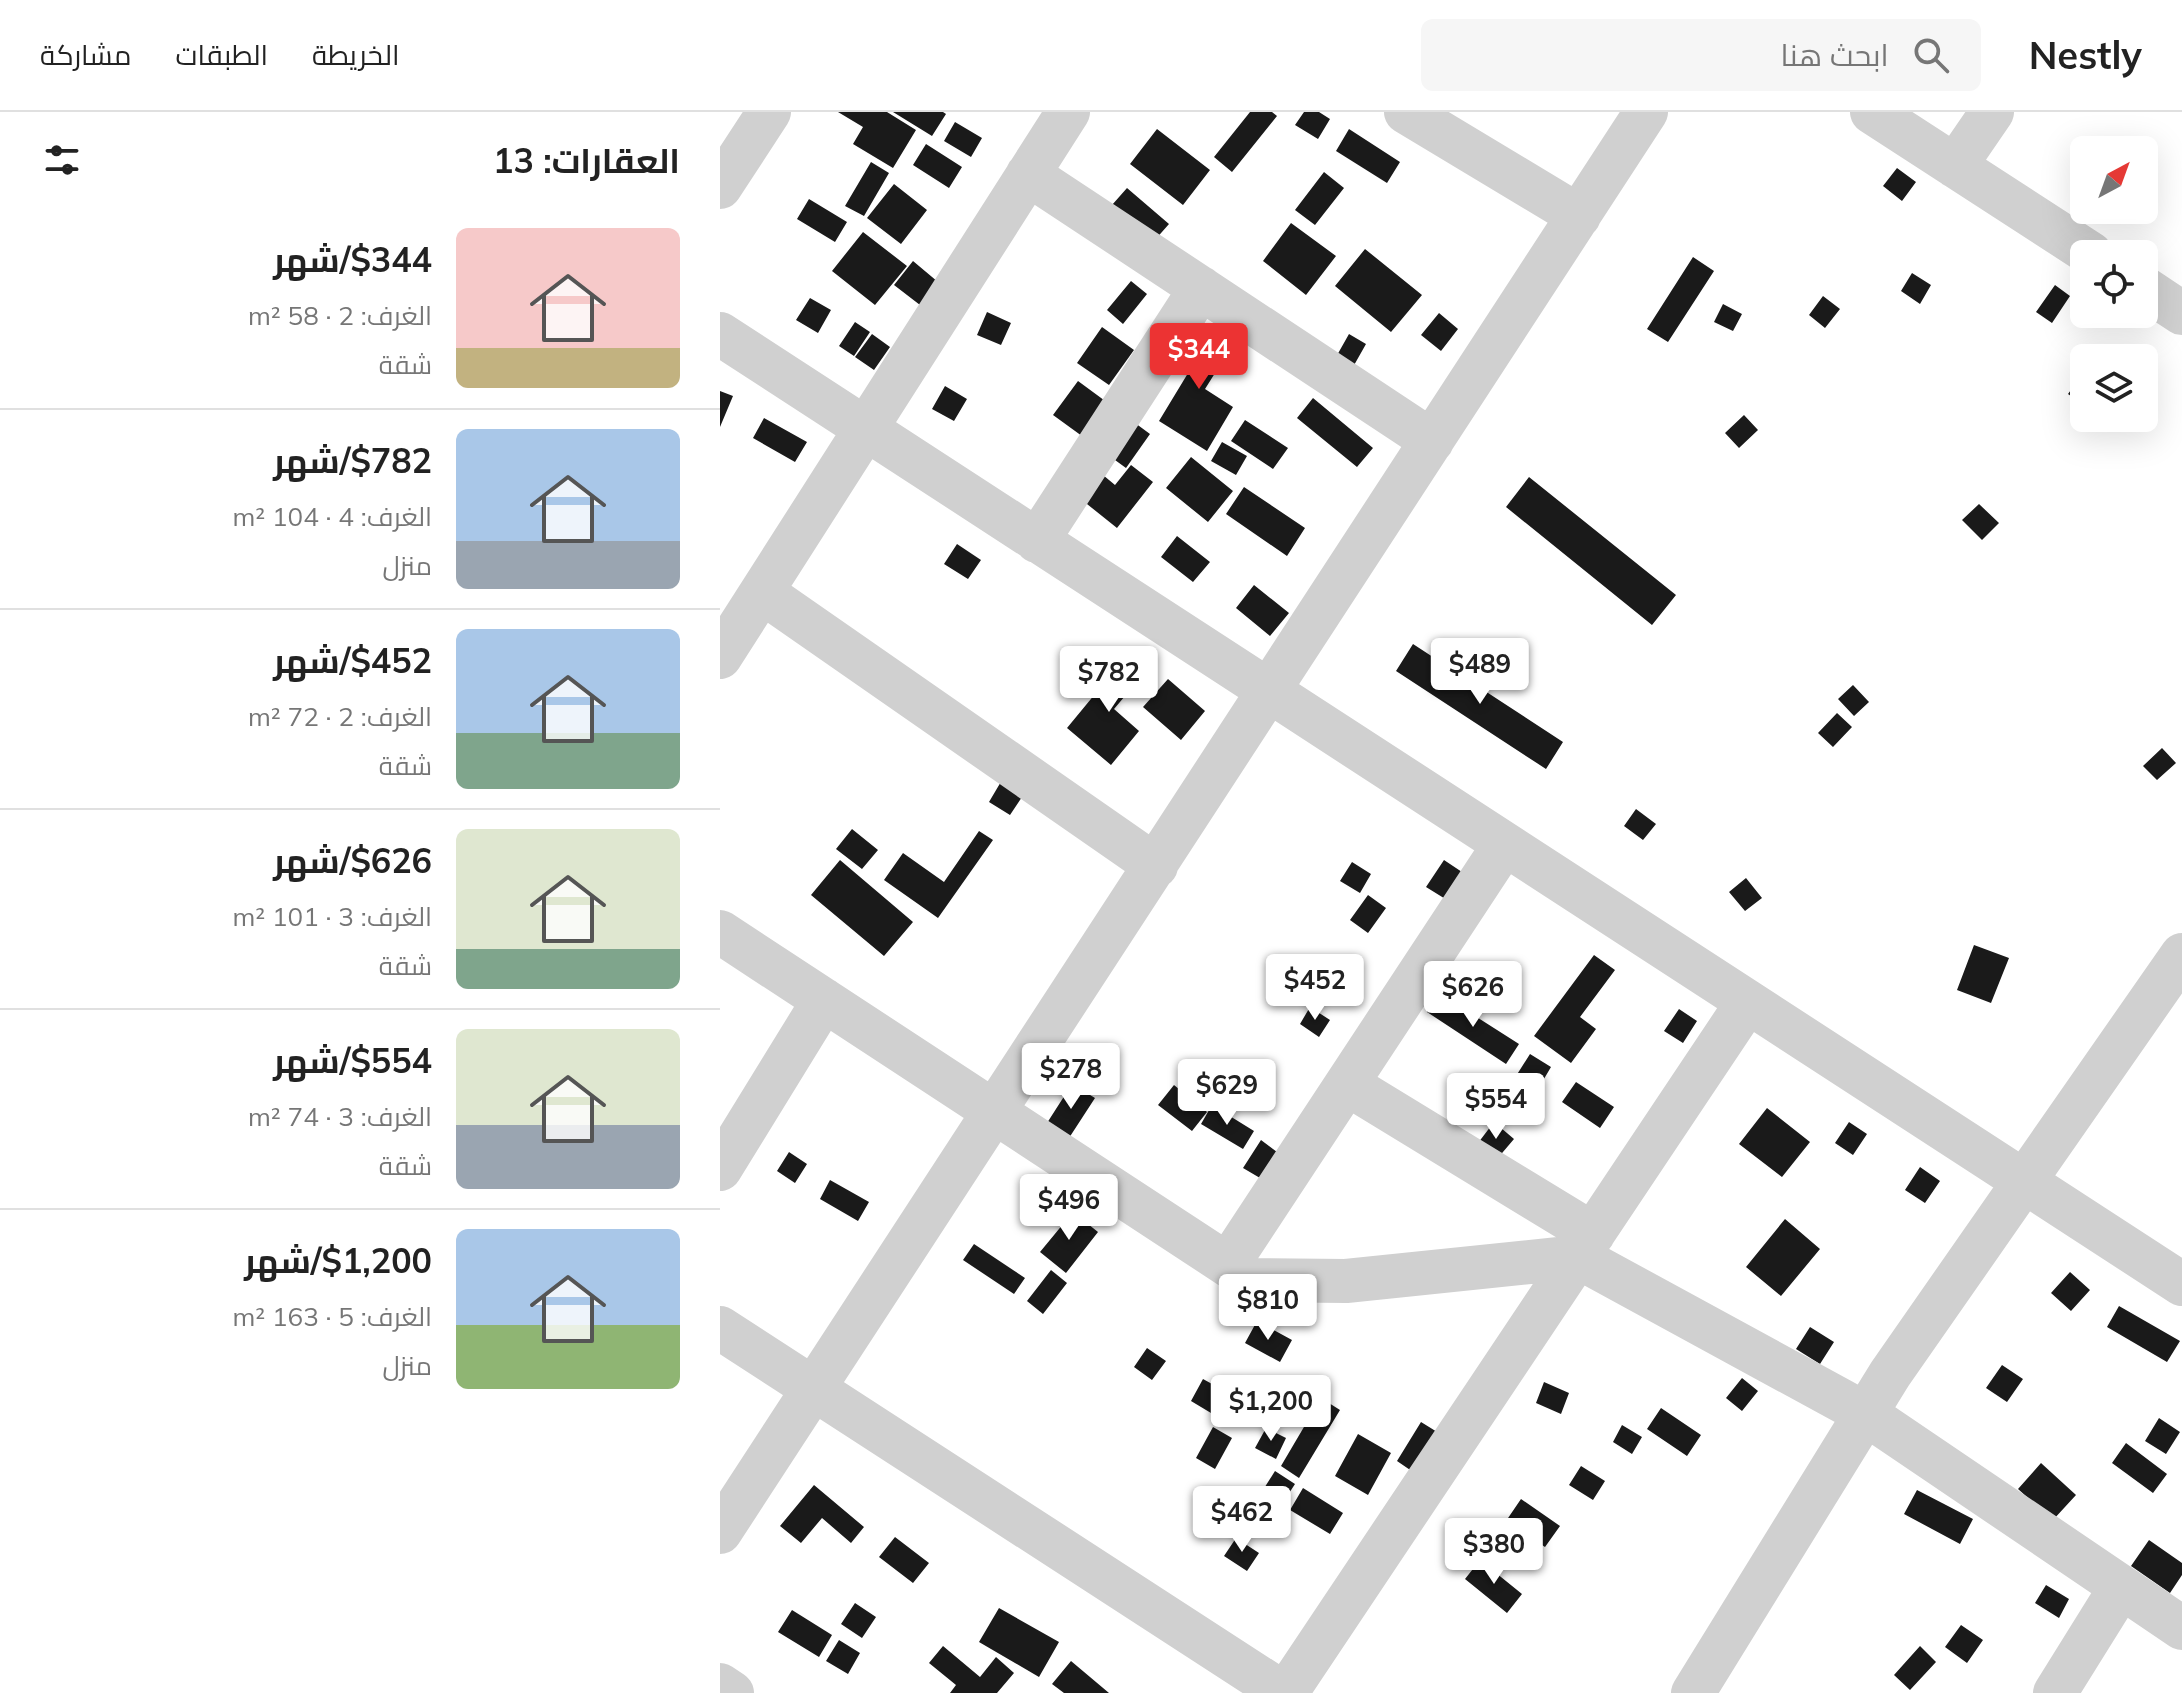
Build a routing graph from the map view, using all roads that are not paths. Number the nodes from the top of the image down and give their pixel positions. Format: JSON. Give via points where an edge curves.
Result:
{"nodes":[{"id":1,"x":769,"y":112,"type":"edge"},
{"id":2,"x":1068,"y":112,"type":"edge"},
{"id":3,"x":1406,"y":112,"type":"edge"},
{"id":4,"x":1646,"y":112,"type":"edge"},
{"id":5,"x":1872,"y":112,"type":"edge"},
{"id":6,"x":1992,"y":112,"type":"edge"},
{"id":7,"x":1955,"y":166,"type":"junction"},
{"id":8,"x":1028,"y":174,"type":"junction"},
{"id":9,"x":720,"y":187,"type":"edge"},
{"id":10,"x":1579,"y":216,"type":"junction"},
{"id":11,"x":2070,"y":240,"type":"edge"},
{"id":12,"x":1201,"y":288,"type":"junction"},
{"id":13,"x":2158,"y":297,"type":"edge"},
{"id":14,"x":2182,"y":313,"type":"edge"},
{"id":15,"x":720,"y":334,"type":"edge"},
{"id":16,"x":866,"y":429,"type":"junction"},
{"id":17,"x":1432,"y":441,"type":"junction"},
{"id":18,"x":1037,"y":541,"type":"junction"},
{"id":19,"x":762,"y":592,"type":"junction"},
{"id":20,"x":720,"y":657,"type":"edge"},
{"id":21,"x":1268,"y":692,"type":"junction"},
{"id":22,"x":1504,"y":845,"type":"junction"},
{"id":23,"x":1156,"y":866,"type":"junction"},
{"id":24,"x":720,"y":932,"type":"edge"},
{"id":25,"x":2182,"y":955,"type":"edge"},
{"id":26,"x":824,"y":1000,"type":"junction"},
{"id":27,"x":1747,"y":1003,"type":"junction"},
{"id":28,"x":1347,"y":1084,"type":"junction"},
{"id":29,"x":995,"y":1112,"type":"junction"},
{"id":30,"x":720,"y":1169,"type":"edge"},
{"id":31,"x":2023,"y":1183,"type":"junction"},
{"id":32,"x":1585,"y":1245,"type":"junction"},
{"id":33,"x":1228,"y":1264,"type":"junction"},
{"id":34,"x":2182,"y":1284,"type":"edge"},
{"id":35,"x":720,"y":1328,"type":"edge"},
{"id":36,"x":814,"y":1390,"type":"junction"},
{"id":37,"x":1866,"y":1414,"type":"junction"},
{"id":38,"x":720,"y":1532,"type":"edge"},
{"id":39,"x":2121,"y":1587,"type":"junction"},
{"id":40,"x":2182,"y":1628,"type":"edge"},
{"id":41,"x":720,"y":1685,"type":"edge"},
{"id":42,"x":732,"y":1693,"type":"edge"},
{"id":43,"x":1284,"y":1693,"type":"edge"},
{"id":44,"x":1693,"y":1693,"type":"edge"},
{"id":45,"x":2055,"y":1693,"type":"edge"}],
"edges":[{"from":1,"to":9,"type":"street"},
{"from":2,"to":8,"type":"street"},
{"from":3,"to":10,"type":"street"},
{"from":4,"to":10,"type":"street"},
{"from":5,"to":7,"type":"street"},
{"from":6,"to":7,"type":"street"},
{"from":7,"to":11,"type":"street"},
{"from":8,"to":12,"type":"street"},
{"from":8,"to":16,"type":"street"},
{"from":10,"to":17,"type":"street"},
{"from":12,"to":17,"type":"street"},
{"from":12,"to":18,"type":"street"},
{"from":13,"to":14,"type":"street"},
{"from":15,"to":16,"type":"street"},
{"from":16,"to":18,"type":"street"},
{"from":16,"to":19,"type":"street"},
{"from":17,"to":21,"type":"street"},
{"from":18,"to":21,"type":"street"},
{"from":19,"to":20,"type":"street"},
{"from":19,"to":23,"type":"street"},
{"from":21,"to":22,"type":"street"},
{"from":21,"to":23,"type":"street"},
{"from":22,"to":27,"type":"street"},
{"from":22,"to":28,"type":"street"},
{"from":23,"to":29,"type":"street"},
{"from":24,"to":26,"type":"street"},
{"from":25,"to":31,"type":"street"},
{"from":26,"to":29,"type":"street"},
{"from":26,"to":30,"type":"street"},
{"from":27,"to":31,"type":"street"},
{"from":27,"to":32,"type":"street"},
{"from":28,"to":32,"type":"street"},
{"from":28,"to":33,"type":"street"},
{"from":29,"to":33,"type":"street"},
{"from":29,"to":36,"type":"street"},
{"from":31,"to":34,"type":"street"},
{"from":31,"to":37,"type":"street"},
{"from":32,"to":33,"type":"street","via":[[1346,1281],[1251,1280]]},
{"from":32,"to":37,"type":"street"},
{"from":32,"to":43,"type":"street"},
{"from":35,"to":36,"type":"street"},
{"from":36,"to":38,"type":"street"},
{"from":36,"to":43,"type":"street"},
{"from":37,"to":39,"type":"street"},
{"from":37,"to":44,"type":"street"},
{"from":39,"to":40,"type":"street"},
{"from":39,"to":45,"type":"street"},
{"from":41,"to":42,"type":"street"}]}
